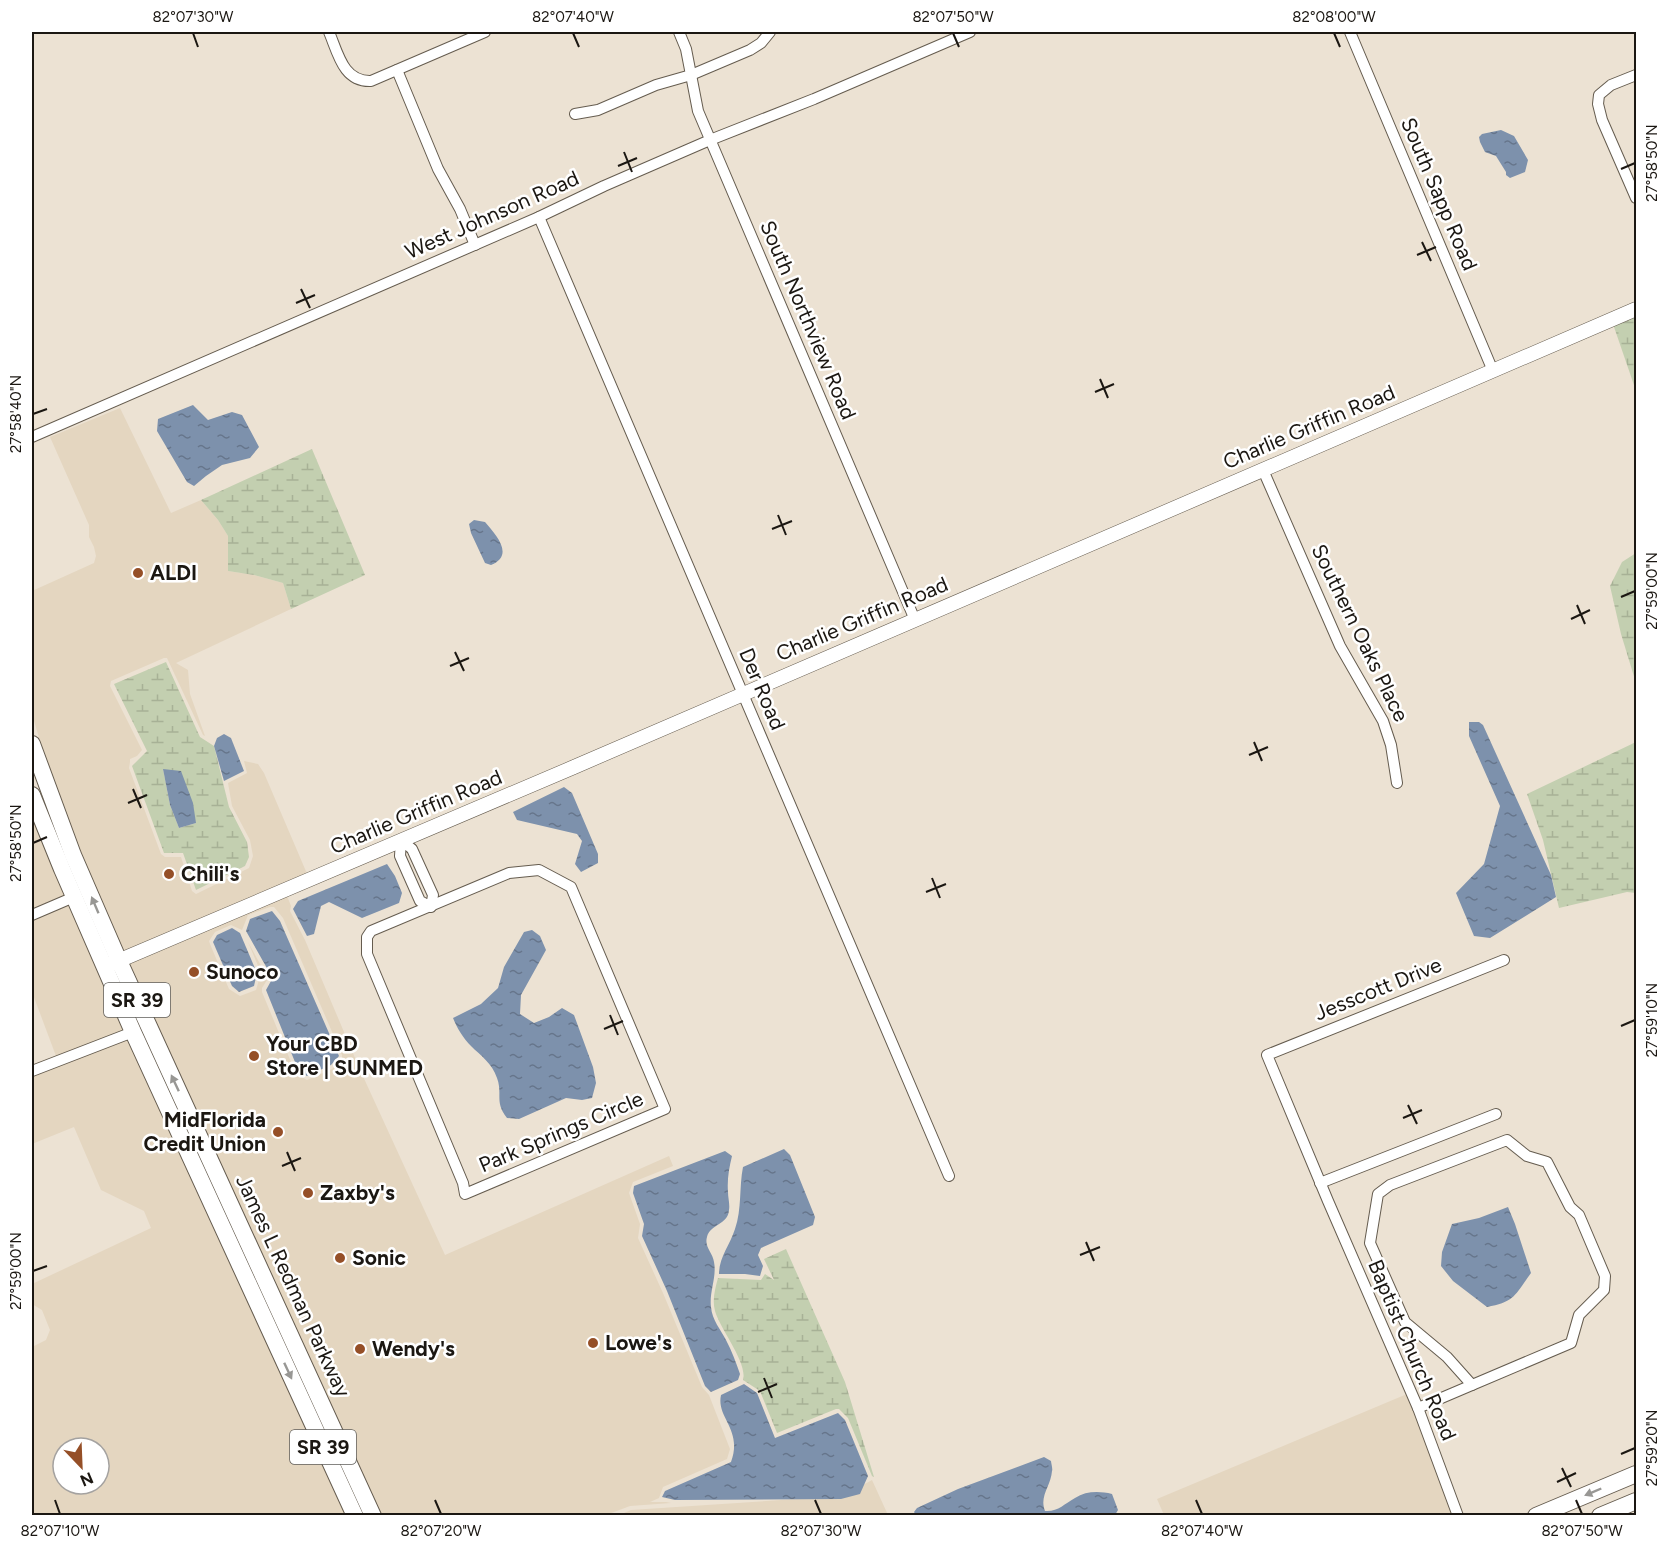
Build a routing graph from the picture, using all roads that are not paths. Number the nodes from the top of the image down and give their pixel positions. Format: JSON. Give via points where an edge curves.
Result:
{"nodes":[{"id":1,"x":329,"y":32,"type":"edge"},
{"id":2,"x":485,"y":32,"type":"edge"},
{"id":3,"x":679,"y":32,"type":"edge"},
{"id":4,"x":770,"y":32,"type":"edge"},
{"id":5,"x":970,"y":32,"type":"edge"},
{"id":6,"x":1350,"y":32,"type":"edge"},
{"id":7,"x":458,"y":37,"type":"edge"},
{"id":8,"x":397,"y":70,"type":"junction"},
{"id":9,"x":691,"y":75,"type":"junction"},
{"id":10,"x":1636,"y":75,"type":"edge"},
{"id":11,"x":575,"y":114,"type":"dead end"},
{"id":12,"x":710,"y":140,"type":"junction"},
{"id":13,"x":1636,"y":198,"type":"edge"},
{"id":14,"x":539,"y":218,"type":"junction"},
{"id":15,"x":475,"y":245,"type":"junction"},
{"id":16,"x":1636,"y":309,"type":"edge"},
{"id":17,"x":1493,"y":371,"type":"junction"},
{"id":18,"x":32,"y":437,"type":"edge"},
{"id":19,"x":1263,"y":470,"type":"junction"},
{"id":20,"x":915,"y":620,"type":"junction"},
{"id":21,"x":743,"y":694,"type":"junction"},
{"id":22,"x":32,"y":744,"type":"edge"},
{"id":23,"x":1397,"y":783,"type":"dead end"},
{"id":24,"x":32,"y":795,"type":"edge"},
{"id":25,"x":401,"y":840,"type":"junction"},
{"id":26,"x":74,"y":897,"type":"junction"},
{"id":27,"x":431,"y":906,"type":"junction"},
{"id":28,"x":32,"y":915,"type":"edge"},
{"id":29,"x":1504,"y":960,"type":"dead end"},
{"id":30,"x":112,"y":964,"type":"junction"},
{"id":31,"x":133,"y":1032,"type":"junction"},
{"id":32,"x":1267,"y":1055,"type":"joint"},
{"id":33,"x":32,"y":1071,"type":"edge"},
{"id":34,"x":1496,"y":1114,"type":"dead end"},
{"id":35,"x":191,"y":1157,"type":"junction"},
{"id":36,"x":950,"y":1176,"type":"dead end"},
{"id":37,"x":1320,"y":1183,"type":"junction"},
{"id":38,"x":257,"y":1259,"type":"junction"},
{"id":39,"x":241,"y":1268,"type":"junction"},
{"id":40,"x":302,"y":1360,"type":"junction"},
{"id":41,"x":1472,"y":1385,"type":"junction"},
{"id":42,"x":1418,"y":1408,"type":"junction"},
{"id":43,"x":1636,"y":1474,"type":"edge"},
{"id":44,"x":1636,"y":1501,"type":"edge"},
{"id":45,"x":355,"y":1515,"type":"edge"},
{"id":46,"x":374,"y":1515,"type":"edge"},
{"id":47,"x":1458,"y":1515,"type":"edge"},
{"id":48,"x":1536,"y":1515,"type":"edge"},
{"id":49,"x":1600,"y":1515,"type":"edge"}],
"edges":[{"from":1,"to":8,"type":"street","via":[[352,76],[371,81]]},
{"from":2,"to":7,"type":"street"},
{"from":3,"to":9,"type":"street","name":"South Northview Road"},
{"from":4,"to":9,"type":"street","via":[[750,50]]},
{"from":5,"to":12,"type":"street","name":"West Johnson Road"},
{"from":6,"to":17,"type":"street","name":"South Sapp Road"},
{"from":7,"to":8,"type":"street"},
{"from":8,"to":15,"type":"street"},
{"from":9,"to":11,"type":"street","via":[[598,110]]},
{"from":9,"to":12,"type":"street","name":"South Northview Road","via":[[698,111]]},
{"from":10,"to":13,"type":"street","via":[[1611,85],[1599,95],[1598,104]]},
{"from":12,"to":14,"type":"street","name":"West Johnson Road"},
{"from":12,"to":20,"type":"street","name":"South Northview Road"},
{"from":14,"to":15,"type":"street","name":"West Johnson Road"},
{"from":14,"to":21,"type":"street","name":"Der Road"},
{"from":15,"to":18,"type":"street","name":"West Johnson Road"},
{"from":16,"to":17,"type":"street","name":"Charlie Griffin Road"},
{"from":17,"to":19,"type":"street","name":"Charlie Griffin Road"},
{"from":19,"to":20,"type":"street","name":"Charlie Griffin Road"},
{"from":19,"to":23,"type":"street","name":"Southern Oaks Place","via":[[1340,646],[1383,721]]},
{"from":20,"to":21,"type":"street","name":"Charlie Griffin Road"},
{"from":21,"to":25,"type":"street","name":"Charlie Griffin Road"},
{"from":21,"to":36,"type":"street","name":"Der Road"},
{"from":30,"to":22,"type":"main road","name":"James L Redman Parkway","number":"SR 39","one_way":true},
{"from":24,"to":26,"type":"main road","name":"James L Redman Parkway","number":"SR 39"},
{"from":25,"to":27,"type":"street","via":[[412,849],[433,895]]},
{"from":25,"to":30,"type":"street","name":"Charlie Griffin Road"},
{"from":26,"to":28,"type":"street"},
{"from":26,"to":30,"type":"main road","name":"James L Redman Parkway","number":"SR 39"},
{"from":27,"to":27,"type":"street","name":"Park Springs Circle","via":[[509,873],[539,870],[571,887],[665,1109],[465,1194],[367,954],[371,931]]},
{"from":29,"to":32,"type":"street","name":"Jesscott Drive"},
{"from":30,"to":31,"type":"main road","name":"James L Redman Parkway","number":"SR 39"},
{"from":38,"to":30,"type":"main road","name":"James L Redman Parkway","number":"SR 39","one_way":true},
{"from":31,"to":33,"type":"street"},
{"from":31,"to":35,"type":"main road","name":"James L Redman Parkway","number":"SR 39"},
{"from":32,"to":37,"type":"street","name":"Baptist Church Road"},
{"from":34,"to":37,"type":"street"},
{"from":35,"to":38,"type":"main road","via":[[209,1178],[242,1250]]},
{"from":35,"to":39,"type":"main road","name":"James L Redman Parkway","number":"SR 39"},
{"from":37,"to":42,"type":"street","name":"Baptist Church Road"},
{"from":38,"to":40,"type":"main road","name":"James L Redman Parkway","number":"SR 39"},
{"from":39,"to":40,"type":"main road","via":[[253,1273],[288,1346]]},
{"from":39,"to":45,"type":"main road","name":"James L Redman Parkway","number":"SR 39","one_way":true},
{"from":40,"to":46,"type":"main road","name":"James L Redman Parkway","number":"SR 39"},
{"from":41,"to":41,"type":"street","via":[[1571,1343],[1579,1315],[1604,1290],[1605,1276],[1579,1215],[1570,1207],[1547,1162],[1527,1155],[1508,1140],[1390,1185],[1378,1194],[1370,1243],[1405,1322],[1447,1357]]},
{"from":41,"to":42,"type":"street"},
{"from":42,"to":47,"type":"street","name":"Baptist Church Road"},
{"from":43,"to":48,"type":"main road","one_way":true},
{"from":44,"to":49,"type":"main road"}]}
